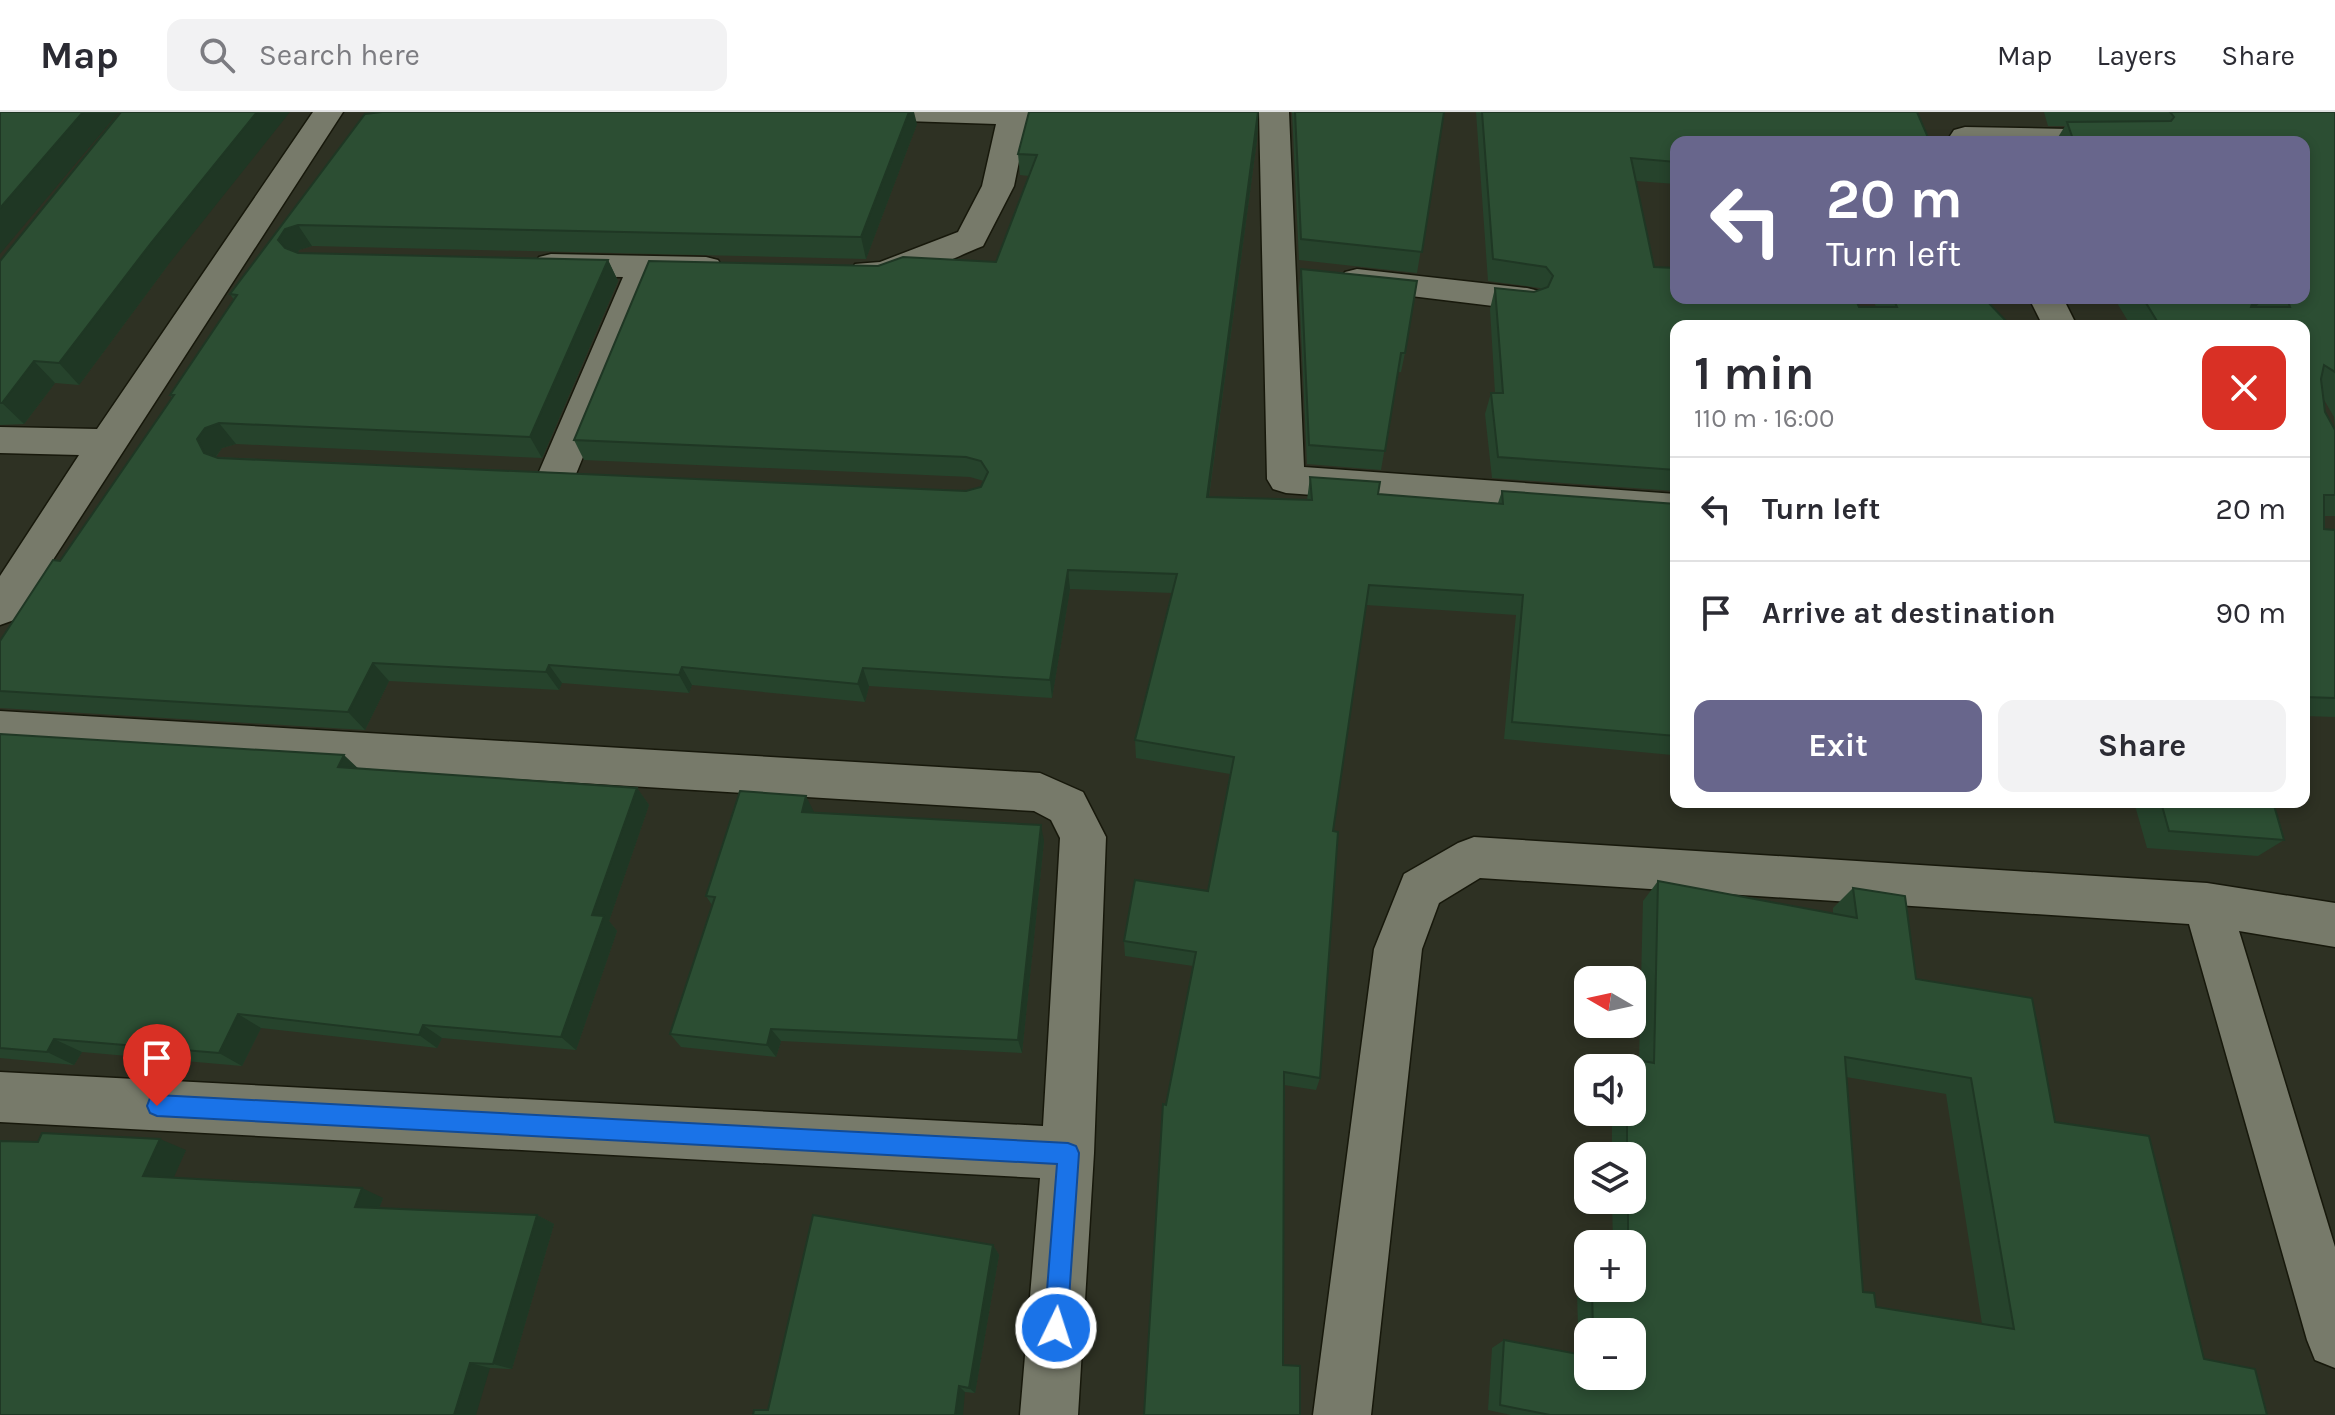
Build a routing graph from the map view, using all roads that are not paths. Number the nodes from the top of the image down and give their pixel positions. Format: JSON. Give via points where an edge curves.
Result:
{"nodes":[{"id":1,"x":328,"y":112,"type":"edge"},
{"id":2,"x":905,"y":112,"type":"edge"},
{"id":3,"x":1274,"y":112,"type":"edge"},
{"id":4,"x":1014,"y":114,"type":"edge"},
{"id":5,"x":1962,"y":130,"type":"edge"},
{"id":6,"x":2069,"y":136,"type":"edge"},
{"id":7,"x":518,"y":264,"type":"edge"},
{"id":8,"x":644,"y":266,"type":"junction"},
{"id":9,"x":740,"y":269,"type":"edge"},
{"id":10,"x":835,"y":271,"type":"edge"},
{"id":11,"x":1305,"y":275,"type":"junction"},
{"id":12,"x":1527,"y":299,"type":"edge"},
{"id":13,"x":0,"y":440,"type":"edge"},
{"id":14,"x":107,"y":443,"type":"junction"},
{"id":15,"x":558,"y":474,"type":"edge"},
{"id":16,"x":1670,"y":508,"type":"edge"},
{"id":17,"x":0,"y":609,"type":"edge"},
{"id":18,"x":0,"y":729,"type":"edge"},
{"id":19,"x":2207,"y":904,"type":"junction"},
{"id":20,"x":2335,"y":925,"type":"edge"},
{"id":21,"x":0,"y":1097,"type":"edge"},
{"id":22,"x":1068,"y":1153,"type":"junction"},
{"id":23,"x":2335,"y":1340,"type":"edge"},
{"id":24,"x":1049,"y":1415,"type":"edge"},
{"id":25,"x":1342,"y":1415,"type":"edge"}],
"edges":[{"from":1,"to":14,"type":"street"},
{"from":2,"to":4,"type":"street"},
{"from":3,"to":11,"type":"street"},
{"from":4,"to":10,"type":"street","via":[[998,186],[971,239],[883,273]]},
{"from":5,"to":6,"type":"street"},
{"from":7,"to":8,"type":"street"},
{"from":8,"to":9,"type":"street"},
{"from":8,"to":15,"type":"street"},
{"from":11,"to":12,"type":"street"},
{"from":11,"to":16,"type":"street","via":[[1286,479]]},
{"from":13,"to":14,"type":"street"},
{"from":14,"to":17,"type":"street"},
{"from":18,"to":22,"type":"street","via":[[1040,792],[1067,806],[1083,837]]},
{"from":19,"to":20,"type":"street"},
{"from":19,"to":23,"type":"street"},
{"from":19,"to":25,"type":"street","via":[[1474,857],[1421,889],[1398,949]]},
{"from":21,"to":22,"type":"street"},
{"from":22,"to":24,"type":"street"}]}
